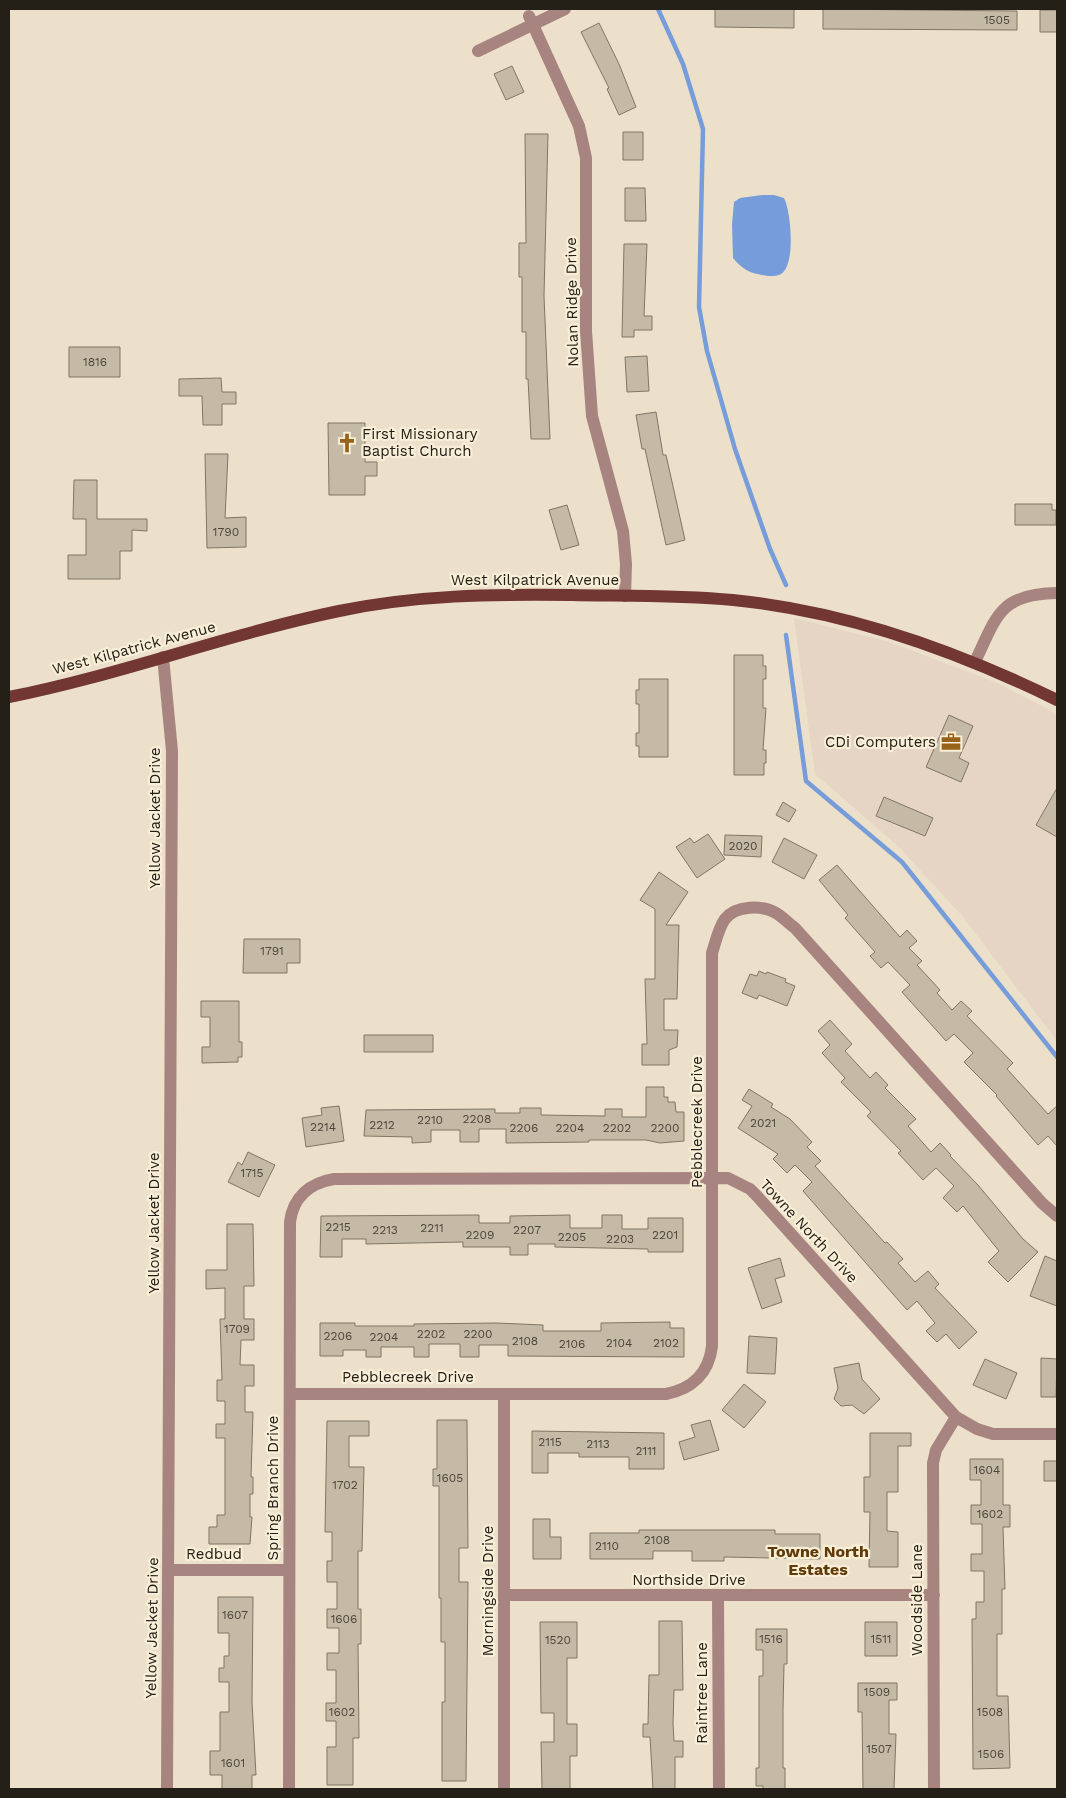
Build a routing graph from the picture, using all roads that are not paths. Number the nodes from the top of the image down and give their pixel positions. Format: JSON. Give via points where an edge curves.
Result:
{"nodes":[{"id":1,"x":565,"y":9,"type":"edge"},
{"id":2,"x":531,"y":20,"type":"junction"},
{"id":3,"x":478,"y":51,"type":"dead end"},
{"id":4,"x":1057,"y":593,"type":"edge"},
{"id":5,"x":625,"y":596,"type":"junction"},
{"id":6,"x":163,"y":657,"type":"junction"},
{"id":7,"x":975,"y":662,"type":"junction"},
{"id":8,"x":9,"y":696,"type":"edge"},
{"id":9,"x":1057,"y":700,"type":"edge"},
{"id":10,"x":713,"y":1178,"type":"junction"},
{"id":11,"x":306,"y":1191,"type":"joint"},
{"id":12,"x":1057,"y":1216,"type":"edge"},
{"id":13,"x":290,"y":1394,"type":"junction"},
{"id":14,"x":504,"y":1394,"type":"junction"},
{"id":15,"x":956,"y":1418,"type":"junction"},
{"id":16,"x":1057,"y":1434,"type":"edge"},
{"id":17,"x":169,"y":1570,"type":"junction"},
{"id":18,"x":290,"y":1570,"type":"junction"},
{"id":19,"x":504,"y":1595,"type":"junction"},
{"id":20,"x":934,"y":1595,"type":"junction"},
{"id":21,"x":718,"y":1596,"type":"junction"},
{"id":22,"x":167,"y":1789,"type":"edge"},
{"id":23,"x":290,"y":1789,"type":"edge"},
{"id":24,"x":504,"y":1789,"type":"edge"},
{"id":25,"x":719,"y":1789,"type":"edge"},
{"id":26,"x":934,"y":1789,"type":"edge"}],
"edges":[{"from":1,"to":2,"type":"street"},
{"from":2,"to":3,"type":"street"},
{"from":2,"to":5,"type":"street","name":"Nolan Ridge Drive","via":[[579,126],[586,158],[586,331],[592,416],[623,531]]},
{"from":4,"to":7,"type":"street","via":[[1038,593],[1012,601],[1001,611]]},
{"from":5,"to":6,"type":"main road","name":"West Kilpatrick Avenue","via":[[487,594],[392,602],[281,625]]},
{"from":5,"to":7,"type":"main road","name":"West Kilpatrick Avenue","via":[[734,600],[792,608],[870,626]]},
{"from":6,"to":8,"type":"main road","name":"West Kilpatrick Avenue"},
{"from":6,"to":17,"type":"street","name":"Yellow Jacket Drive","via":[[172,751]]},
{"from":7,"to":9,"type":"main road","name":"West Kilpatrick Avenue"},
{"from":10,"to":11,"type":"street","name":"Towne North Drive","via":[[334,1179],[318,1182]]},
{"from":10,"to":12,"type":"street","name":"Pebblecreek Drive","via":[[712,952],[726,918],[737,910],[758,908],[775,912],[795,928]]},
{"from":10,"to":14,"type":"street","name":"Pebblecreek Drive","via":[[712,1346],[711,1361],[703,1374],[679,1391],[666,1394]]},
{"from":10,"to":15,"type":"street","name":"Towne North Drive","via":[[728,1178],[750,1189]]},
{"from":11,"to":13,"type":"street","name":"Spring Branch Drive","via":[[291,1211],[290,1222]]},
{"from":13,"to":14,"type":"street","name":"Pebblecreek Drive"},
{"from":13,"to":18,"type":"street","name":"Spring Branch Drive"},
{"from":14,"to":19,"type":"street","name":"Morningside Drive"},
{"from":15,"to":16,"type":"street","name":"Towne North Drive","via":[[993,1434]]},
{"from":15,"to":20,"type":"street","name":"Woodside Lane","via":[[936,1450],[933,1463]]},
{"from":17,"to":18,"type":"street","name":"Redbud"},
{"from":17,"to":22,"type":"street","name":"Yellow Jacket Drive"},
{"from":18,"to":23,"type":"street","name":"Spring Branch Drive"},
{"from":19,"to":21,"type":"street","name":"Northside Drive"},
{"from":19,"to":24,"type":"street","name":"Morningside Drive"},
{"from":20,"to":21,"type":"street","name":"Northside Drive"},
{"from":20,"to":26,"type":"street","name":"Woodside Lane"},
{"from":21,"to":25,"type":"street","name":"Raintree Lane"}]}
